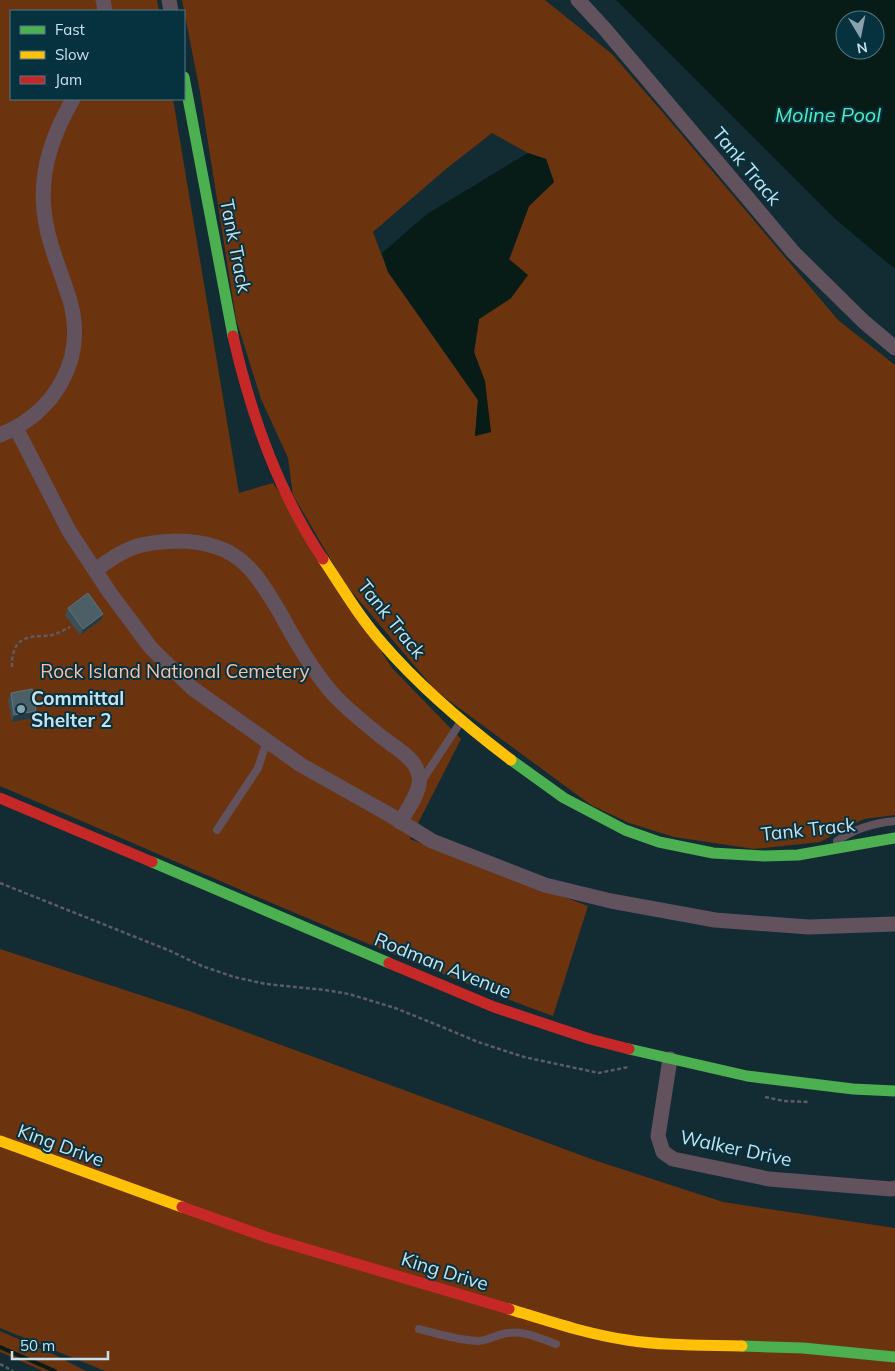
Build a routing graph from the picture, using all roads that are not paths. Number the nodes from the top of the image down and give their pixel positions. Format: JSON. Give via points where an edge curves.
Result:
{"nodes":[{"id":1,"x":578,"y":0,"type":"edge"},
{"id":2,"x":185,"y":82,"type":"edge"},
{"id":3,"x":73,"y":100,"type":"edge"},
{"id":4,"x":895,"y":348,"type":"edge"},
{"id":5,"x":16,"y":428,"type":"junction"},
{"id":6,"x":0,"y":436,"type":"edge"},
{"id":7,"x":96,"y":570,"type":"junction"},
{"id":8,"x":461,"y":721,"type":"junction"},
{"id":9,"x":267,"y":741,"type":"junction"},
{"id":10,"x":420,"y":784,"type":"junction"},
{"id":11,"x":0,"y":798,"type":"edge"},
{"id":12,"x":895,"y":820,"type":"edge"},
{"id":13,"x":400,"y":822,"type":"junction"},
{"id":14,"x":217,"y":830,"type":"dead end"},
{"id":15,"x":895,"y":838,"type":"edge"},
{"id":16,"x":824,"y":851,"type":"junction"},
{"id":17,"x":895,"y":924,"type":"edge"},
{"id":18,"x":670,"y":1059,"type":"junction"},
{"id":19,"x":895,"y":1091,"type":"edge"},
{"id":20,"x":0,"y":1141,"type":"edge"},
{"id":21,"x":895,"y":1188,"type":"edge"},
{"id":22,"x":419,"y":1329,"type":"dead end"},
{"id":23,"x":556,"y":1344,"type":"dead end"},
{"id":24,"x":895,"y":1357,"type":"edge"}],
"edges":[{"from":1,"to":4,"type":"street","name":"Tank Track","via":[[794,253]]},
{"from":2,"to":8,"type":"street","name":"Tank Track","via":[[238,358],[258,427],[277,474],[294,512],[349,599],[382,643]]},
{"from":3,"to":5,"type":"street","via":[[47,157],[43,193],[47,229],[71,303],[75,334],[73,348],[62,383],[53,396],[33,417]]},
{"from":5,"to":6,"type":"street"},
{"from":5,"to":7,"type":"street","via":[[69,531]]},
{"from":7,"to":9,"type":"street","via":[[151,648],[192,688]]},
{"from":7,"to":10,"type":"street","via":[[125,550],[141,545],[185,541],[218,547],[246,564],[333,694],[413,762]]},
{"from":8,"to":10,"type":"lane"},
{"from":8,"to":16,"type":"street","name":"Tank Track","via":[[564,798],[625,830],[659,842],[713,853],[764,856]]},
{"from":9,"to":13,"type":"street","via":[[301,765]]},
{"from":9,"to":14,"type":"lane","via":[[258,768]]},
{"from":10,"to":13,"type":"street"},
{"from":11,"to":18,"type":"street","name":"Rodman Avenue","via":[[494,1007],[590,1039]]},
{"from":12,"to":16,"type":"lane","via":[[851,832]]},
{"from":13,"to":17,"type":"street","via":[[432,841],[545,885],[612,901],[715,920],[809,927]]},
{"from":15,"to":16,"type":"street","name":"Tank Track"},
{"from":18,"to":19,"type":"street","name":"Rodman Avenue","via":[[747,1076]]},
{"from":18,"to":21,"type":"street","name":"Walker Drive","via":[[658,1136],[663,1152],[674,1159],[769,1179]]},
{"from":20,"to":24,"type":"street","name":"King Drive","via":[[269,1238],[584,1332],[669,1344],[803,1348]]},
{"from":22,"to":23,"type":"lane","via":[[479,1341],[522,1332]]}]}
